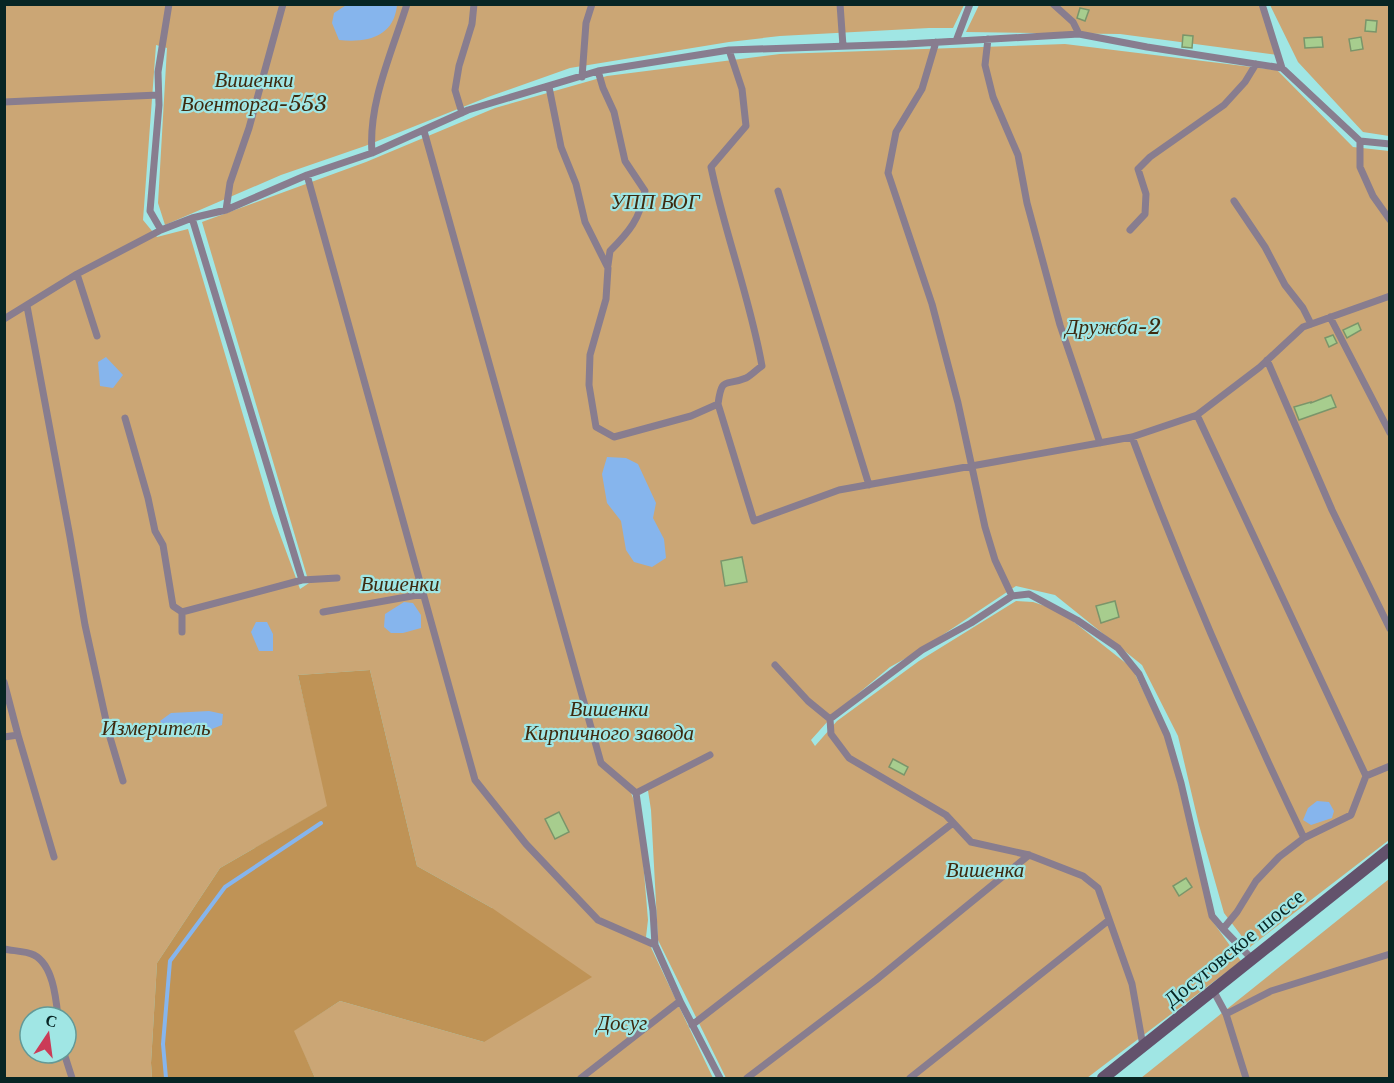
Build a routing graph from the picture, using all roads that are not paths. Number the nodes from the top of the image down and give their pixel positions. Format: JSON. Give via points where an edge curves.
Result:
{"nodes":[{"id":1,"x":169,"y":4,"type":"edge"},
{"id":2,"x":283,"y":4,"type":"edge"},
{"id":3,"x":407,"y":4,"type":"edge"},
{"id":4,"x":474,"y":4,"type":"edge"},
{"id":5,"x":592,"y":4,"type":"edge"},
{"id":6,"x":840,"y":4,"type":"edge"},
{"id":7,"x":970,"y":4,"type":"edge"},
{"id":8,"x":1053,"y":4,"type":"edge"},
{"id":9,"x":1262,"y":4,"type":"edge"},
{"id":10,"x":1078,"y":34,"type":"junction"},
{"id":11,"x":988,"y":39,"type":"junction"},
{"id":12,"x":956,"y":41,"type":"junction"},
{"id":13,"x":936,"y":42,"type":"junction"},
{"id":14,"x":843,"y":46,"type":"junction"},
{"id":15,"x":729,"y":50,"type":"junction"},
{"id":16,"x":1256,"y":64,"type":"junction"},
{"id":17,"x":1282,"y":68,"type":"junction"},
{"id":18,"x":598,"y":71,"type":"junction"},
{"id":19,"x":582,"y":77,"type":"junction"},
{"id":20,"x":549,"y":87,"type":"junction"},
{"id":21,"x":159,"y":95,"type":"junction"},
{"id":22,"x":4,"y":102,"type":"edge"},
{"id":23,"x":462,"y":113,"type":"junction"},
{"id":24,"x":424,"y":131,"type":"junction"},
{"id":25,"x":1360,"y":141,"type":"junction"},
{"id":26,"x":1389,"y":144,"type":"edge"},
{"id":27,"x":372,"y":153,"type":"junction"},
{"id":28,"x":307,"y":176,"type":"junction"},
{"id":29,"x":778,"y":191,"type":"dead end"},
{"id":30,"x":1234,"y":201,"type":"dead end"},
{"id":31,"x":226,"y":210,"type":"junction"},
{"id":32,"x":192,"y":218,"type":"junction"},
{"id":33,"x":1389,"y":220,"type":"edge"},
{"id":34,"x":161,"y":230,"type":"junction"},
{"id":35,"x":1130,"y":230,"type":"dead end"},
{"id":36,"x":608,"y":268,"type":"junction"},
{"id":37,"x":77,"y":274,"type":"junction"},
{"id":38,"x":1389,"y":296,"type":"edge"},
{"id":39,"x":27,"y":306,"type":"junction"},
{"id":40,"x":1330,"y":317,"type":"junction"},
{"id":41,"x":4,"y":320,"type":"edge"},
{"id":42,"x":1311,"y":324,"type":"junction"},
{"id":43,"x":97,"y":336,"type":"dead end"},
{"id":44,"x":1268,"y":360,"type":"junction"},
{"id":45,"x":718,"y":404,"type":"junction"},
{"id":46,"x":1197,"y":416,"type":"junction"},
{"id":47,"x":124,"y":418,"type":"dead end"},
{"id":48,"x":1389,"y":434,"type":"edge"},
{"id":49,"x":1132,"y":437,"type":"junction"},
{"id":50,"x":1100,"y":443,"type":"junction"},
{"id":51,"x":973,"y":466,"type":"junction"},
{"id":52,"x":869,"y":485,"type":"junction"},
{"id":53,"x":337,"y":578,"type":"dead end"},
{"id":54,"x":302,"y":580,"type":"junction"},
{"id":55,"x":423,"y":594,"type":"junction"},
{"id":56,"x":1012,"y":596,"type":"junction"},
{"id":57,"x":182,"y":612,"type":"junction"},
{"id":58,"x":322,"y":612,"type":"dead end"},
{"id":59,"x":1389,"y":629,"type":"edge"},
{"id":60,"x":182,"y":632,"type":"dead end"},
{"id":61,"x":775,"y":665,"type":"dead end"},
{"id":62,"x":4,"y":682,"type":"edge"},
{"id":63,"x":830,"y":719,"type":"junction"},
{"id":64,"x":18,"y":735,"type":"junction"},
{"id":65,"x":4,"y":737,"type":"edge"},
{"id":66,"x":710,"y":755,"type":"dead end"},
{"id":67,"x":1389,"y":766,"type":"edge"},
{"id":68,"x":1366,"y":776,"type":"junction"},
{"id":69,"x":123,"y":781,"type":"dead end"},
{"id":70,"x":636,"y":793,"type":"junction"},
{"id":71,"x":953,"y":823,"type":"junction"},
{"id":72,"x":1304,"y":838,"type":"junction"},
{"id":73,"x":1389,"y":849,"type":"edge"},
{"id":74,"x":1029,"y":855,"type":"junction"},
{"id":75,"x":54,"y":857,"type":"dead end"},
{"id":76,"x":1109,"y":920,"type":"junction"},
{"id":77,"x":1223,"y":929,"type":"junction"},
{"id":78,"x":656,"y":945,"type":"junction"},
{"id":79,"x":4,"y":950,"type":"edge"},
{"id":80,"x":1389,"y":954,"type":"edge"},
{"id":81,"x":1252,"y":959,"type":"junction"},
{"id":82,"x":1213,"y":990,"type":"junction"},
{"id":83,"x":680,"y":1001,"type":"junction"},
{"id":84,"x":57,"y":1005,"type":"edge"},
{"id":85,"x":1226,"y":1014,"type":"junction"},
{"id":86,"x":692,"y":1025,"type":"junction"},
{"id":87,"x":1143,"y":1046,"type":"junction"},
{"id":88,"x":580,"y":1078,"type":"edge"},
{"id":89,"x":720,"y":1078,"type":"edge"},
{"id":90,"x":747,"y":1078,"type":"edge"},
{"id":91,"x":910,"y":1078,"type":"edge"},
{"id":92,"x":1103,"y":1078,"type":"edge"},
{"id":93,"x":1246,"y":1078,"type":"edge"}],
"edges":[{"from":1,"to":21,"type":"lane","via":[[158,72]]},
{"from":2,"to":31,"type":"lane","via":[[230,183]]},
{"from":3,"to":27,"type":"lane","via":[[370,132]]},
{"from":4,"to":23,"type":"lane","via":[[455,90]]},
{"from":5,"to":19,"type":"lane","via":[[586,23]]},
{"from":6,"to":14,"type":"lane"},
{"from":7,"to":12,"type":"lane"},
{"from":8,"to":10,"type":"lane","via":[[1073,22]]},
{"from":9,"to":17,"type":"lane"},
{"from":10,"to":11,"type":"lane"},
{"from":10,"to":16,"type":"lane"},
{"from":11,"to":12,"type":"lane"},
{"from":11,"to":50,"type":"lane","via":[[985,65],[993,97],[1018,155],[1060,325]]},
{"from":12,"to":13,"type":"lane"},
{"from":13,"to":14,"type":"lane"},
{"from":13,"to":51,"type":"lane","via":[[922,89],[897,132],[888,173],[932,304]]},
{"from":14,"to":15,"type":"lane"},
{"from":15,"to":18,"type":"lane"},
{"from":15,"to":45,"type":"lane","via":[[742,89],[746,126],[711,167],[762,366],[720,388]]},
{"from":16,"to":17,"type":"lane"},
{"from":16,"to":35,"type":"lane","via":[[1224,105],[1150,157],[1138,170],[1146,194],[1145,214]]},
{"from":17,"to":25,"type":"lane"},
{"from":18,"to":19,"type":"lane"},
{"from":18,"to":36,"type":"lane","via":[[614,112],[625,161],[645,192],[630,231],[610,251]]},
{"from":19,"to":20,"type":"lane"},
{"from":20,"to":23,"type":"lane"},
{"from":20,"to":36,"type":"lane","via":[[561,147],[576,184],[585,222]]},
{"from":21,"to":22,"type":"lane"},
{"from":21,"to":34,"type":"lane","via":[[150,211]]},
{"from":23,"to":24,"type":"lane"},
{"from":24,"to":27,"type":"lane"},
{"from":24,"to":70,"type":"lane","via":[[601,763]]},
{"from":25,"to":26,"type":"lane"},
{"from":25,"to":33,"type":"lane","via":[[1360,167]]},
{"from":27,"to":28,"type":"lane"},
{"from":28,"to":31,"type":"lane"},
{"from":28,"to":55,"type":"lane"},
{"from":29,"to":52,"type":"lane"},
{"from":30,"to":42,"type":"lane"},
{"from":31,"to":32,"type":"lane"},
{"from":32,"to":34,"type":"lane"},
{"from":32,"to":54,"type":"lane"},
{"from":34,"to":37,"type":"lane"},
{"from":36,"to":45,"type":"lane","via":[[606,299],[590,355],[596,427],[614,437],[691,416]]},
{"from":37,"to":39,"type":"lane"},
{"from":37,"to":43,"type":"lane"},
{"from":38,"to":40,"type":"lane"},
{"from":39,"to":41,"type":"lane"},
{"from":39,"to":69,"type":"lane","via":[[85,625]]},
{"from":40,"to":42,"type":"lane"},
{"from":40,"to":48,"type":"lane"},
{"from":42,"to":44,"type":"lane"},
{"from":44,"to":46,"type":"lane"},
{"from":44,"to":59,"type":"lane","via":[[1332,510]]},
{"from":45,"to":52,"type":"lane","via":[[754,521],[839,490]]},
{"from":46,"to":49,"type":"lane"},
{"from":46,"to":68,"type":"lane"},
{"from":47,"to":57,"type":"lane","via":[[162,545],[173,606]]},
{"from":49,"to":50,"type":"lane"},
{"from":49,"to":72,"type":"lane","via":[[1224,667]]},
{"from":50,"to":51,"type":"lane"},
{"from":51,"to":52,"type":"lane"},
{"from":51,"to":56,"type":"lane","via":[[985,527]]},
{"from":53,"to":54,"type":"lane"},
{"from":54,"to":57,"type":"lane"},
{"from":55,"to":58,"type":"lane"},
{"from":55,"to":78,"type":"lane","via":[[475,780],[526,844],[598,920]]},
{"from":56,"to":63,"type":"lane","via":[[922,650]]},
{"from":56,"to":77,"type":"lane","via":[[1029,594],[1077,620],[1118,648],[1139,674],[1167,735],[1212,916]]},
{"from":57,"to":60,"type":"lane"},
{"from":61,"to":63,"type":"lane"},
{"from":62,"to":64,"type":"lane"},
{"from":63,"to":71,"type":"lane","via":[[831,734],[849,758],[946,815]]},
{"from":64,"to":65,"type":"lane"},
{"from":64,"to":75,"type":"lane"},
{"from":66,"to":70,"type":"lane"},
{"from":67,"to":68,"type":"lane"},
{"from":68,"to":72,"type":"lane","via":[[1351,815]]},
{"from":70,"to":78,"type":"lane"},
{"from":71,"to":74,"type":"lane","via":[[971,842]]},
{"from":71,"to":86,"type":"lane"},
{"from":72,"to":77,"type":"lane","via":[[1256,881]]},
{"from":73,"to":81,"type":"main road","name":"Досуговское шоссе"},
{"from":74,"to":76,"type":"lane","via":[[1083,876],[1098,888]]},
{"from":74,"to":90,"type":"lane","via":[[876,980]]},
{"from":76,"to":87,"type":"lane","via":[[1131,984]]},
{"from":76,"to":91,"type":"lane"},
{"from":77,"to":81,"type":"lane"},
{"from":78,"to":83,"type":"lane"},
{"from":79,"to":84,"type":"lane","via":[[34,955],[45,966]]},
{"from":80,"to":85,"type":"lane","via":[[1271,991]]},
{"from":81,"to":82,"type":"main road","name":"Досуговское шоссе"},
{"from":82,"to":85,"type":"lane"},
{"from":82,"to":87,"type":"main road","name":"Досуговское шоссе"},
{"from":83,"to":86,"type":"lane"},
{"from":83,"to":88,"type":"lane"},
{"from":85,"to":93,"type":"lane"},
{"from":86,"to":89,"type":"lane"},
{"from":87,"to":92,"type":"main road","name":"Досуговское шоссе"}]}
